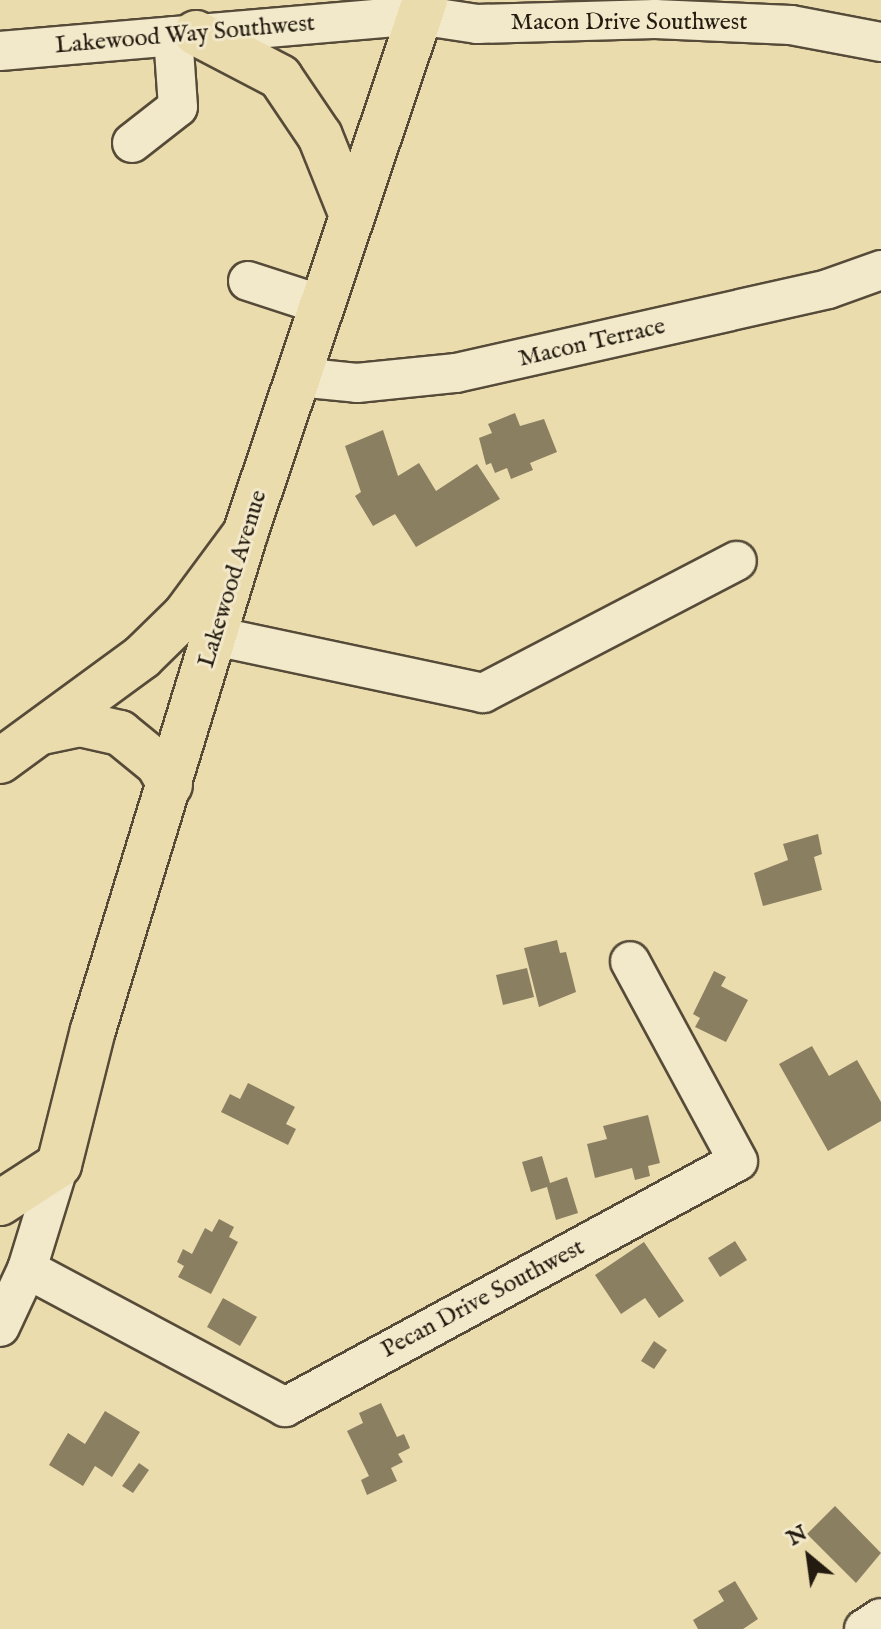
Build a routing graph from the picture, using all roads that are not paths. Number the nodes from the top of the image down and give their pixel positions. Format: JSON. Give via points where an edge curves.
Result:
{"nodes":[{"id":1,"x":433,"y":5,"type":"edge"},
{"id":2,"x":184,"y":34,"type":"junction"},
{"id":3,"x":881,"y":42,"type":"edge"},
{"id":4,"x":0,"y":51,"type":"edge"},
{"id":5,"x":132,"y":143,"type":"dead end"},
{"id":6,"x":351,"y":213,"type":"junction"},
{"id":7,"x":881,"y":270,"type":"edge"},
{"id":8,"x":248,"y":281,"type":"dead end"},
{"id":9,"x":322,"y":305,"type":"junction"},
{"id":10,"x":298,"y":377,"type":"junction"},
{"id":11,"x":245,"y":534,"type":"junction"},
{"id":12,"x":737,"y":561,"type":"dead end"},
{"id":13,"x":215,"y":636,"type":"junction"},
{"id":14,"x":40,"y":732,"type":"junction"},
{"id":15,"x":0,"y":761,"type":"edge"},
{"id":16,"x":170,"y":785,"type":"junction"},
{"id":17,"x":630,"y":961,"type":"dead end"},
{"id":18,"x":59,"y":1165,"type":"junction"},
{"id":19,"x":0,"y":1203,"type":"edge"},
{"id":20,"x":27,"y":1269,"type":"junction"},
{"id":21,"x":0,"y":1327,"type":"edge"},
{"id":22,"x":881,"y":1618,"type":"edge"},
{"id":23,"x":864,"y":1629,"type":"edge"}],
"edges":[{"from":1,"to":2,"type":"street","name":"Lakewood Way Southwest"},
{"from":1,"to":3,"type":"street","name":"Macon Drive Southwest","via":[[477,24],[655,19],[791,25]]},
{"from":1,"to":6,"type":"main road","name":"Lakewood Avenue"},
{"from":2,"to":4,"type":"street","name":"Lakewood Way Southwest"},
{"from":2,"to":5,"type":"street","via":[[178,107]]},
{"from":2,"to":6,"type":"main road","via":[[280,77],[320,136]]},
{"from":6,"to":9,"type":"main road","name":"Lakewood Avenue"},
{"from":7,"to":10,"type":"street","name":"Macon Terrace","via":[[828,289],[456,373],[357,383]]},
{"from":8,"to":9,"type":"street"},
{"from":9,"to":10,"type":"main road","name":"Lakewood Avenue"},
{"from":10,"to":11,"type":"main road","name":"Lakewood Avenue"},
{"from":11,"to":13,"type":"main road","name":"Lakewood Avenue"},
{"from":11,"to":14,"type":"main road","via":[[185,615],[156,644]]},
{"from":12,"to":13,"type":"street","via":[[483,693]]},
{"from":13,"to":16,"type":"main road","name":"Lakewood Avenue"},
{"from":14,"to":15,"type":"main road"},
{"from":14,"to":16,"type":"main road","via":[[80,724],[120,733],[158,764]]},
{"from":16,"to":18,"type":"main road","name":"Lakewood Avenue","via":[[93,1030]]},
{"from":17,"to":20,"type":"street","name":"Pecan Drive Southwest","via":[[738,1161],[285,1407]]},
{"from":18,"to":19,"type":"main road"},
{"from":18,"to":20,"type":"street"},
{"from":20,"to":21,"type":"street"},
{"from":22,"to":23,"type":"street"}]}
